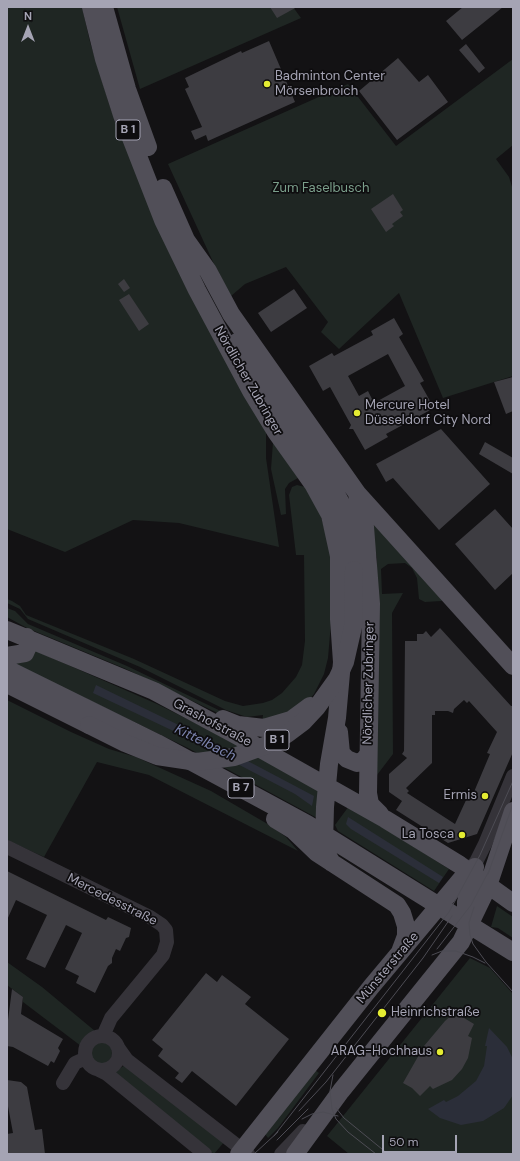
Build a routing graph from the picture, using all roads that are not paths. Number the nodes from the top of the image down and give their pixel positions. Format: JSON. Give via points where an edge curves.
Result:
{"nodes":[{"id":1,"x":91,"y":7,"type":"edge"},
{"id":2,"x":104,"y":7,"type":"edge"},
{"id":3,"x":186,"y":240,"type":"junction"},
{"id":4,"x":357,"y":493,"type":"junction"},
{"id":5,"x":339,"y":619,"type":"junction"},
{"id":6,"x":7,"y":630,"type":"edge"},
{"id":7,"x":27,"y":637,"type":"junction"},
{"id":8,"x":7,"y":656,"type":"edge"},
{"id":9,"x":513,"y":666,"type":"edge"},
{"id":10,"x":7,"y":669,"type":"edge"},
{"id":11,"x":7,"y":684,"type":"edge"},
{"id":12,"x":154,"y":691,"type":"junction"},
{"id":13,"x":337,"y":718,"type":"junction"},
{"id":14,"x":157,"y":743,"type":"junction"},
{"id":15,"x":367,"y":756,"type":"junction"},
{"id":16,"x":513,"y":776,"type":"edge"},
{"id":17,"x":326,"y":789,"type":"junction"},
{"id":18,"x":513,"y":811,"type":"edge"},
{"id":19,"x":385,"y":819,"type":"junction"},
{"id":20,"x":324,"y":829,"type":"junction"},
{"id":21,"x":7,"y":847,"type":"edge"},
{"id":22,"x":332,"y":863,"type":"junction"},
{"id":23,"x":473,"y":870,"type":"junction"},
{"id":24,"x":488,"y":886,"type":"junction"},
{"id":25,"x":513,"y":903,"type":"edge"},
{"id":26,"x":440,"y":906,"type":"junction"},
{"id":27,"x":469,"y":924,"type":"junction"},
{"id":28,"x":513,"y":952,"type":"edge"},
{"id":29,"x":399,"y":953,"type":"junction"},
{"id":30,"x":103,"y":1036,"type":"junction"},
{"id":31,"x":117,"y":1046,"type":"junction"},
{"id":32,"x":86,"y":1058,"type":"junction"},
{"id":33,"x":97,"y":1069,"type":"junction"},
{"id":34,"x":63,"y":1083,"type":"dead end"},
{"id":35,"x":317,"y":1123,"type":"junction"},
{"id":36,"x":243,"y":1152,"type":"edge"},
{"id":37,"x":205,"y":1154,"type":"edge"},
{"id":38,"x":281,"y":1154,"type":"edge"},
{"id":39,"x":295,"y":1154,"type":"edge"}],
"edges":[{"from":1,"to":5,"type":"main road","name":"Nördlicher Zubringer","number":"B 1","via":[[122,115],[163,220],[251,391],[313,484],[330,515],[339,556]]},
{"from":2,"to":3,"type":"main road","name":"Nördlicher Zubringer","number":"B 1","via":[[142,134]]},
{"from":3,"to":4,"type":"main road","name":"Nördlicher Zubringer","number":"B 1","via":[[208,271],[231,314]]},
{"from":3,"to":11,"type":"main road","number":"B 1","bridge":true,"via":[[233,335],[342,505],[349,524],[354,570],[353,627],[345,662],[337,679],[317,707],[287,734],[267,745],[234,757],[197,762],[157,756]]},
{"from":4,"to":9,"type":"main road","name":"Nördlicher Zubringer"},
{"from":4,"to":15,"type":"main road","name":"Nördlicher Zubringer","via":[[365,527],[370,604]]},
{"from":5,"to":12,"type":"main road","number":"B 1","via":[[326,685],[312,704],[281,724],[264,728],[238,725],[178,697]]},
{"from":5,"to":13,"type":"main road","name":"Nördlicher Zubringer","via":[[342,662]]},
{"from":6,"to":7,"type":"main road","name":"Grashofstraße","number":"B 1"},
{"from":7,"to":8,"type":"main road","via":[[29,644],[25,653]]},
{"from":7,"to":12,"type":"main road","name":"Grashofstraße","number":"B 1"},
{"from":10,"to":14,"type":"main road","number":"B 7"},
{"from":12,"to":17,"type":"main road","name":"Grashofstraße"},
{"from":13,"to":15,"type":"main road","via":[[341,753],[353,763],[361,762]]},
{"from":13,"to":17,"type":"main road","name":"Nördlicher Zubringer"},
{"from":14,"to":20,"type":"main road","number":"B 7"},
{"from":14,"to":22,"type":"main road","via":[[197,774],[293,830],[317,853]]},
{"from":15,"to":19,"type":"main road","name":"Nördlicher Zubringer","via":[[368,799]]},
{"from":16,"to":23,"type":"street","name":"Münsterstraße"},
{"from":17,"to":19,"type":"main road","name":"Grashofstraße"},
{"from":17,"to":20,"type":"main road","name":"Nördlicher Zubringer"},
{"from":18,"to":24,"type":"main road"},
{"from":19,"to":23,"type":"main road","name":"Grashofstraße"},
{"from":20,"to":22,"type":"main road","name":"Nördlicher Zubringer","via":[[326,853]]},
{"from":20,"to":26,"type":"main road","number":"B 7"},
{"from":21,"to":30,"type":"street","name":"Mercedesstraße","via":[[150,917],[162,924],[166,930],[167,942],[163,955],[111,1018]]},
{"from":22,"to":29,"type":"main road","via":[[383,894],[400,909],[406,931]]},
{"from":23,"to":24,"type":"main road","name":"Grashofstraße"},
{"from":23,"to":26,"type":"main road","name":"Münsterstraße"},
{"from":23,"to":27,"type":"main road","via":[[465,906]]},
{"from":24,"to":25,"type":"main road"},
{"from":24,"to":27,"type":"main road"},
{"from":26,"to":27,"type":"main road","number":"B 7"},
{"from":26,"to":29,"type":"main road","name":"Münsterstraße"},
{"from":27,"to":28,"type":"main road","number":"B 7"},
{"from":27,"to":35,"type":"main road","via":[[461,942]]},
{"from":29,"to":36,"type":"main road","name":"Münsterstraße"},
{"from":30,"to":31,"type":"street","via":[[110,1038]]},
{"from":30,"to":32,"type":"street","via":[[90,1042],[86,1049]]},
{"from":31,"to":33,"type":"street","via":[[118,1056],[114,1064],[106,1069]]},
{"from":31,"to":36,"type":"street","via":[[127,1060]]},
{"from":32,"to":33,"type":"street","via":[[90,1065]]},
{"from":32,"to":34,"type":"street","via":[[75,1063]]},
{"from":33,"to":37,"type":"street","via":[[107,1074]]},
{"from":35,"to":38,"type":"street","via":[[304,1130]]},
{"from":35,"to":39,"type":"main road"}]}
